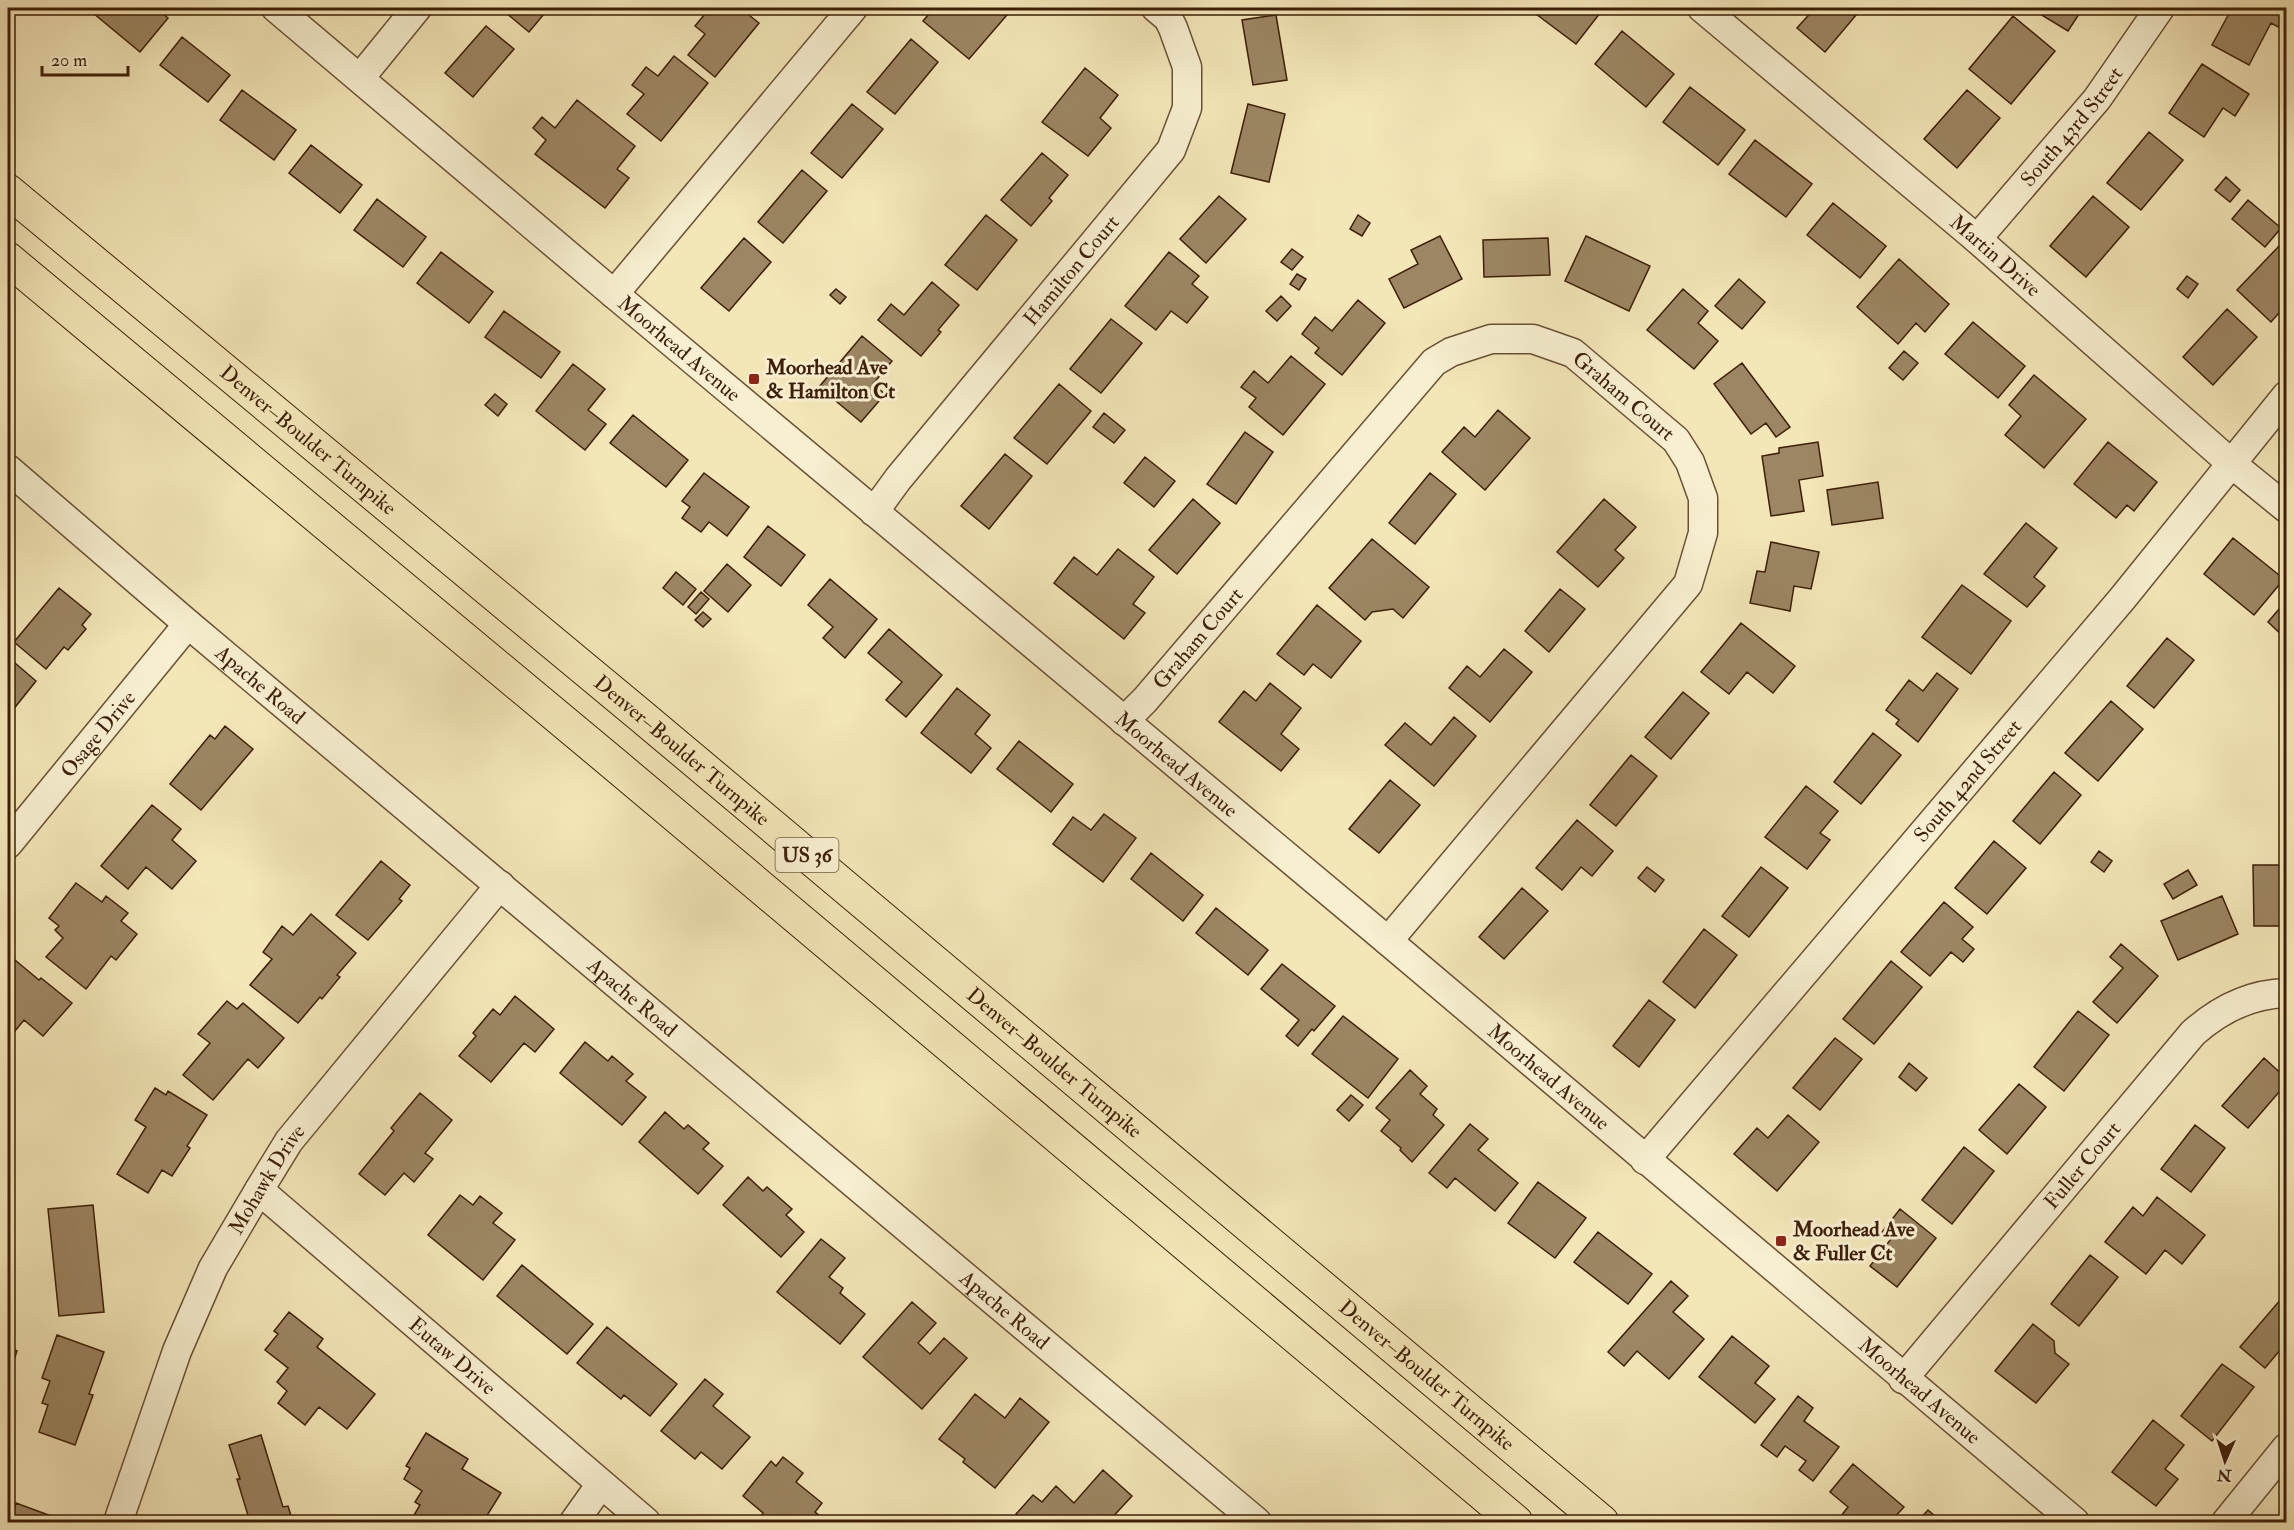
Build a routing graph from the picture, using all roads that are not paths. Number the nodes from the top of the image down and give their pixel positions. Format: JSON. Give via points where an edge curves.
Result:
{"nodes":[{"id":1,"x":276,"y":8,"type":"edge"},
{"id":2,"x":417,"y":8,"type":"edge"},
{"id":3,"x":852,"y":8,"type":"edge"},
{"id":4,"x":1156,"y":8,"type":"edge"},
{"id":5,"x":2160,"y":8,"type":"edge"},
{"id":6,"x":1717,"y":12,"type":"edge"},
{"id":7,"x":360,"y":78,"type":"junction"},
{"id":8,"x":8,"y":191,"type":"edge"},
{"id":9,"x":1977,"y":239,"type":"junction"},
{"id":10,"x":8,"y":259,"type":"edge"},
{"id":11,"x":614,"y":294,"type":"junction"},
{"id":12,"x":2286,"y":396,"type":"edge"},
{"id":13,"x":2232,"y":464,"type":"junction"},
{"id":14,"x":8,"y":469,"type":"edge"},
{"id":15,"x":2286,"y":508,"type":"edge"},
{"id":16,"x":874,"y":512,"type":"junction"},
{"id":17,"x":188,"y":624,"type":"junction"},
{"id":18,"x":1124,"y":721,"type":"junction"},
{"id":19,"x":8,"y":844,"type":"edge"},
{"id":20,"x":500,"y":885,"type":"junction"},
{"id":21,"x":1388,"y":941,"type":"junction"},
{"id":22,"x":2286,"y":993,"type":"edge"},
{"id":23,"x":1645,"y":1160,"type":"junction"},
{"id":24,"x":259,"y":1190,"type":"junction"},
{"id":25,"x":1904,"y":1378,"type":"junction"},
{"id":26,"x":2286,"y":1448,"type":"edge"},
{"id":27,"x":601,"y":1484,"type":"junction"},
{"id":28,"x":118,"y":1522,"type":"edge"},
{"id":29,"x":574,"y":1522,"type":"edge"},
{"id":30,"x":646,"y":1522,"type":"edge"},
{"id":31,"x":1257,"y":1522,"type":"edge"},
{"id":32,"x":1516,"y":1522,"type":"edge"},
{"id":33,"x":1602,"y":1522,"type":"edge"},
{"id":34,"x":2075,"y":1522,"type":"edge"},
{"id":35,"x":2226,"y":1522,"type":"edge"}],
"edges":[{"from":1,"to":7,"type":"street","name":"Moorhead Avenue"},
{"from":2,"to":7,"type":"street"},
{"from":3,"to":11,"type":"street"},
{"from":4,"to":16,"type":"street","name":"Hamilton Court","via":[[1168,18],[1187,67],[1187,108],[1171,150]]},
{"from":5,"to":9,"type":"street","name":"South 43rd Street","via":[[2097,99]]},
{"from":6,"to":9,"type":"street","name":"Martin Drive"},
{"from":7,"to":11,"type":"street","name":"Moorhead Avenue"},
{"from":8,"to":33,"type":"highway","name":"Denver–Boulder Turnpike","number":"US 36"},
{"from":9,"to":13,"type":"street","name":"Martin Drive"},
{"from":10,"to":32,"type":"highway","number":"US 36"},
{"from":11,"to":16,"type":"street","name":"Moorhead Avenue"},
{"from":12,"to":13,"type":"street","name":"South 42nd Street"},
{"from":13,"to":15,"type":"street","name":"Martin Drive"},
{"from":13,"to":23,"type":"street","name":"South 42nd Street"},
{"from":14,"to":17,"type":"street","name":"Apache Road"},
{"from":16,"to":18,"type":"street","name":"Moorhead Avenue"},
{"from":17,"to":19,"type":"street","name":"Osage Drive"},
{"from":17,"to":20,"type":"street","name":"Apache Road"},
{"from":18,"to":21,"type":"street","name":"Moorhead Avenue"},
{"from":18,"to":21,"type":"street","name":"Graham Court","via":[[1434,362],[1491,339],[1533,339],[1573,353],[1676,440],[1690,462],[1702,498],[1703,533],[1688,584]]},
{"from":20,"to":24,"type":"street","name":"Mohawk Drive","via":[[289,1141]]},
{"from":20,"to":31,"type":"street","name":"Apache Road"},
{"from":21,"to":23,"type":"street","name":"Moorhead Avenue"},
{"from":22,"to":25,"type":"street","name":"Fuller Court","via":[[2265,994],[2235,1003],[2193,1033]]},
{"from":23,"to":25,"type":"street","name":"Moorhead Avenue"},
{"from":24,"to":27,"type":"street","name":"Eutaw Drive"},
{"from":24,"to":28,"type":"street","name":"Mohawk Drive","via":[[213,1268],[177,1352]]},
{"from":25,"to":34,"type":"street","name":"Moorhead Avenue"},
{"from":26,"to":35,"type":"street"},
{"from":27,"to":29,"type":"street"},
{"from":27,"to":30,"type":"street","name":"Eutaw Drive"}]}
